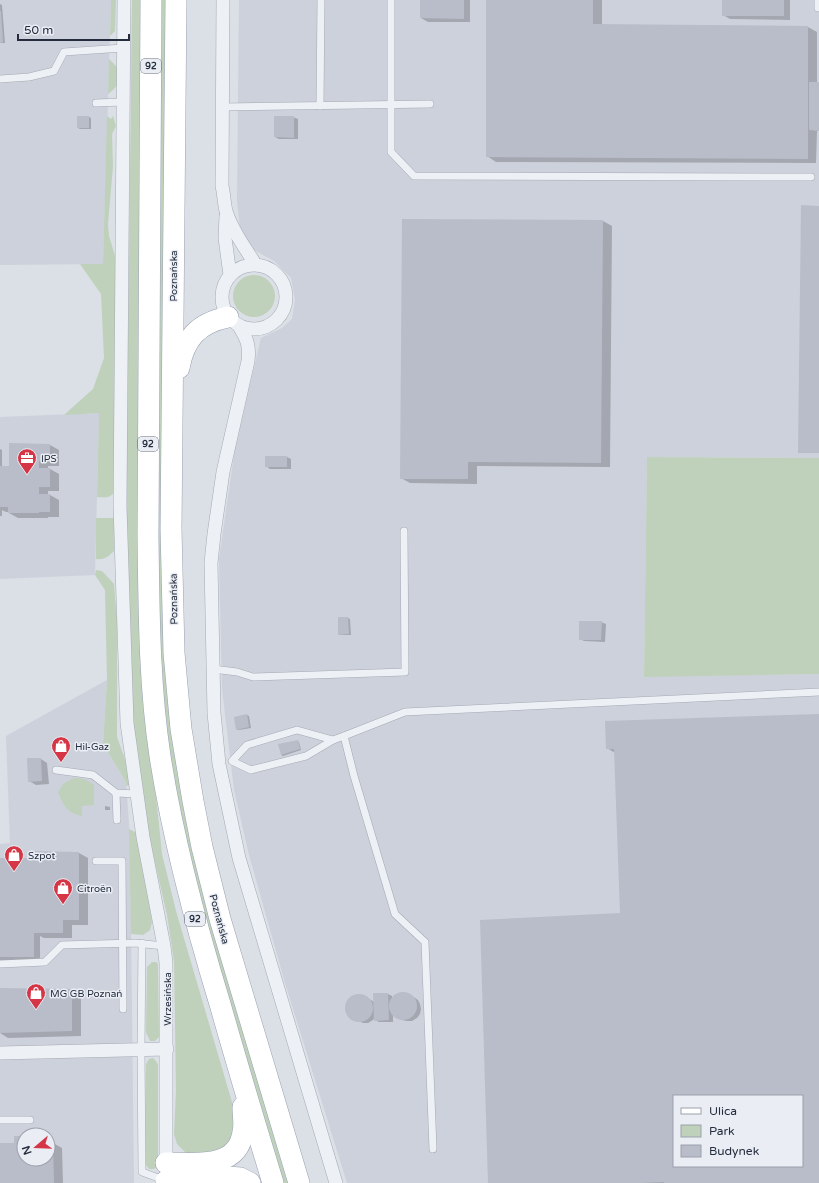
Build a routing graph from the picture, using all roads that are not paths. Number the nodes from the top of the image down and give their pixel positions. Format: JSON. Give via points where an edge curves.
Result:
{"nodes":[{"id":1,"x":124,"y":0,"type":"edge"},
{"id":2,"x":151,"y":0,"type":"edge"},
{"id":3,"x":176,"y":0,"type":"edge"},
{"id":4,"x":223,"y":0,"type":"edge"},
{"id":5,"x":321,"y":0,"type":"edge"},
{"id":6,"x":391,"y":0,"type":"edge"},
{"id":7,"x":818,"y":0,"type":"edge"},
{"id":8,"x":818,"y":8,"type":"edge"},
{"id":9,"x":124,"y":48,"type":"junction"},
{"id":10,"x":0,"y":79,"type":"edge"},
{"id":11,"x":123,"y":102,"type":"junction"},
{"id":12,"x":96,"y":103,"type":"dead end"},
{"id":13,"x":430,"y":104,"type":"dead end"},
{"id":14,"x":391,"y":105,"type":"junction"},
{"id":15,"x":320,"y":106,"type":"junction"},
{"id":16,"x":222,"y":107,"type":"junction"},
{"id":17,"x":811,"y":177,"type":"dead end"},
{"id":18,"x":226,"y":210,"type":"junction"},
{"id":19,"x":255,"y":264,"type":"junction"},
{"id":20,"x":230,"y":275,"type":"junction"},
{"id":21,"x":234,"y":321,"type":"junction"},
{"id":22,"x":172,"y":414,"type":"junction"},
{"id":23,"x":404,"y":530,"type":"dead end"},
{"id":24,"x":213,"y":669,"type":"junction"},
{"id":25,"x":819,"y":692,"type":"edge"},
{"id":26,"x":344,"y":736,"type":"junction"},
{"id":27,"x":333,"y":740,"type":"junction"},
{"id":28,"x":226,"y":762,"type":"junction"},
{"id":29,"x":56,"y":770,"type":"dead end"},
{"id":30,"x":116,"y":793,"type":"junction"},
{"id":31,"x":137,"y":794,"type":"junction"},
{"id":32,"x":117,"y":820,"type":"dead end"},
{"id":33,"x":96,"y":861,"type":"dead end"},
{"id":34,"x":122,"y":943,"type":"junction"},
{"id":35,"x":142,"y":943,"type":"junction"},
{"id":36,"x":164,"y":946,"type":"junction"},
{"id":37,"x":0,"y":964,"type":"edge"},
{"id":38,"x":123,"y":1010,"type":"dead end"},
{"id":39,"x":141,"y":1049,"type":"junction"},
{"id":40,"x":167,"y":1049,"type":"junction"},
{"id":41,"x":0,"y":1053,"type":"edge"},
{"id":42,"x":242,"y":1079,"type":"junction"},
{"id":43,"x":0,"y":1120,"type":"edge"},
{"id":44,"x":30,"y":1120,"type":"dead end"},
{"id":45,"x":433,"y":1149,"type":"dead end"},
{"id":46,"x":166,"y":1172,"type":"junction"},
{"id":47,"x":250,"y":1183,"type":"edge"},
{"id":48,"x":273,"y":1183,"type":"edge"},
{"id":49,"x":299,"y":1183,"type":"edge"},
{"id":50,"x":336,"y":1183,"type":"edge"}],
"edges":[{"from":1,"to":9,"type":"street"},
{"from":2,"to":42,"type":"main road","number":"92","via":[[148,536],[149,623],[155,718],[177,845],[198,930]]},
{"from":3,"to":22,"type":"main road","name":"Poznańska","number":"92"},
{"from":4,"to":16,"type":"street"},
{"from":5,"to":15,"type":"lane"},
{"from":6,"to":14,"type":"lane"},
{"from":7,"to":8,"type":"lane"},
{"from":9,"to":10,"type":"lane","via":[[64,52],[54,71],[29,77]]},
{"from":9,"to":11,"type":"street"},
{"from":11,"to":12,"type":"lane"},
{"from":11,"to":31,"type":"street","via":[[120,506],[127,723]]},
{"from":13,"to":14,"type":"lane"},
{"from":14,"to":15,"type":"lane"},
{"from":14,"to":17,"type":"lane","via":[[391,152],[414,176]]},
{"from":15,"to":16,"type":"lane"},
{"from":16,"to":18,"type":"street","via":[[222,186]]},
{"from":18,"to":19,"type":"street","via":[[235,232]]},
{"from":18,"to":20,"type":"street","via":[[225,238]]},
{"from":19,"to":20,"type":"street","via":[[242,267]]},
{"from":19,"to":21,"type":"street","via":[[276,273],[284,282],[287,293],[286,305],[281,316],[273,324],[262,329],[250,330]]},
{"from":20,"to":21,"type":"street","via":[[224,284],[223,307]]},
{"from":21,"to":22,"type":"main road","via":[[219,319],[197,331],[187,341],[181,358]]},
{"from":21,"to":24,"type":"street","via":[[248,343],[249,351],[214,534],[211,563]]},
{"from":22,"to":49,"type":"main road","name":"Poznańska","number":"92","via":[[174,653],[188,778],[220,919]]},
{"from":23,"to":24,"type":"lane","via":[[405,672],[253,677]]},
{"from":24,"to":28,"type":"street","via":[[214,713]]},
{"from":25,"to":26,"type":"lane","via":[[405,712]]},
{"from":26,"to":27,"type":"lane"},
{"from":26,"to":45,"type":"lane","via":[[395,914],[425,942]]},
{"from":27,"to":28,"type":"lane","via":[[306,756],[251,770]]},
{"from":27,"to":28,"type":"lane","via":[[297,730],[247,745]]},
{"from":28,"to":50,"type":"street","via":[[239,858]]},
{"from":29,"to":30,"type":"lane","via":[[93,775]]},
{"from":30,"to":31,"type":"lane"},
{"from":30,"to":32,"type":"lane"},
{"from":31,"to":36,"type":"street","name":"Wrzesińska"},
{"from":33,"to":34,"type":"lane","via":[[122,861]]},
{"from":34,"to":35,"type":"lane"},
{"from":34,"to":37,"type":"lane","via":[[62,945],[45,962]]},
{"from":34,"to":38,"type":"lane"},
{"from":35,"to":36,"type":"lane"},
{"from":35,"to":39,"type":"lane"},
{"from":36,"to":40,"type":"street","name":"Wrzesińska"},
{"from":39,"to":40,"type":"street"},
{"from":39,"to":41,"type":"street"},
{"from":39,"to":46,"type":"lane","via":[[142,1172]]},
{"from":40,"to":46,"type":"street","name":"Wrzesińska"},
{"from":42,"to":46,"type":"main road","via":[[244,1125],[239,1146],[226,1158],[216,1162]]},
{"from":42,"to":48,"type":"main road","number":"92"},
{"from":43,"to":44,"type":"lane"},
{"from":46,"to":47,"type":"main road","via":[[240,1178]]}]}
